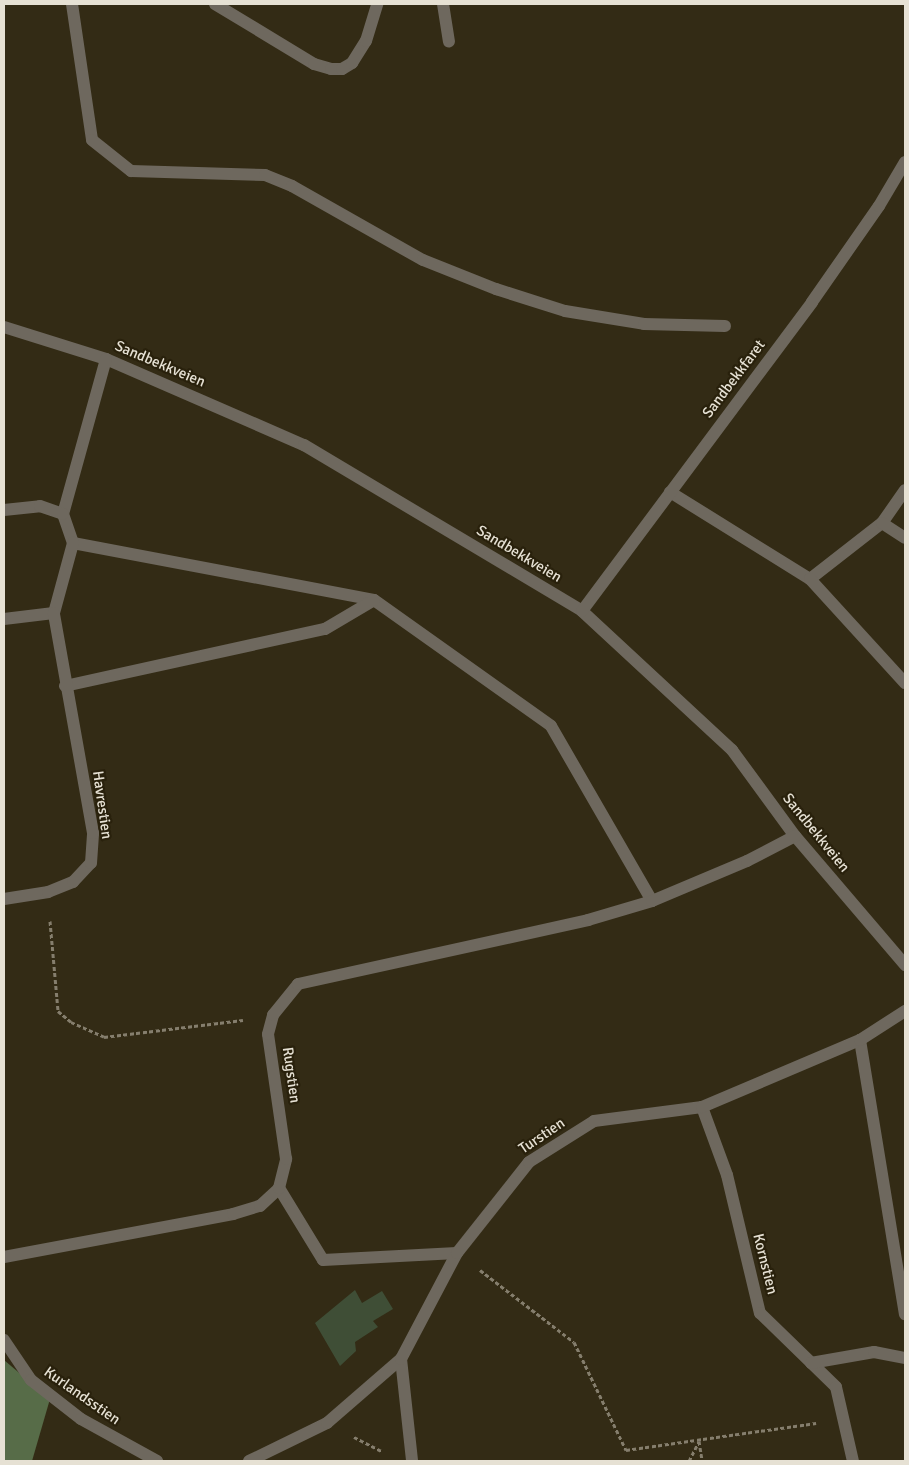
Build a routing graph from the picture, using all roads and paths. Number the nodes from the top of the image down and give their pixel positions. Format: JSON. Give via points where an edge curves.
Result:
{"nodes":[{"id":1,"x":72,"y":4,"type":"edge"},
{"id":2,"x":215,"y":4,"type":"edge"},
{"id":3,"x":377,"y":4,"type":"edge"},
{"id":4,"x":443,"y":4,"type":"edge"},
{"id":5,"x":449,"y":42,"type":"dead end"},
{"id":6,"x":905,"y":162,"type":"edge"},
{"id":7,"x":725,"y":326,"type":"dead end"},
{"id":8,"x":4,"y":328,"type":"edge"},
{"id":9,"x":106,"y":359,"type":"junction"},
{"id":10,"x":905,"y":490,"type":"edge"},
{"id":11,"x":670,"y":492,"type":"junction"},
{"id":12,"x":4,"y":510,"type":"edge"},
{"id":13,"x":63,"y":514,"type":"junction"},
{"id":14,"x":882,"y":523,"type":"junction"},
{"id":15,"x":905,"y":538,"type":"edge"},
{"id":16,"x":73,"y":543,"type":"junction"},
{"id":17,"x":810,"y":579,"type":"junction"},
{"id":18,"x":374,"y":600,"type":"junction"},
{"id":19,"x":582,"y":611,"type":"junction"},
{"id":20,"x":54,"y":613,"type":"junction"},
{"id":21,"x":4,"y":620,"type":"edge"},
{"id":22,"x":905,"y":683,"type":"edge"},
{"id":23,"x":65,"y":686,"type":"junction"},
{"id":24,"x":795,"y":836,"type":"junction"},
{"id":25,"x":48,"y":892,"type":"junction"},
{"id":26,"x":4,"y":899,"type":"edge"},
{"id":27,"x":652,"y":901,"type":"junction"},
{"id":28,"x":905,"y":965,"type":"edge"},
{"id":29,"x":905,"y":1011,"type":"edge"},
{"id":30,"x":273,"y":1015,"type":"junction"},
{"id":31,"x":860,"y":1040,"type":"junction"},
{"id":32,"x":702,"y":1107,"type":"junction"},
{"id":33,"x":279,"y":1188,"type":"junction"},
{"id":34,"x":457,"y":1253,"type":"junction"},
{"id":35,"x":4,"y":1256,"type":"edge"},
{"id":36,"x":905,"y":1314,"type":"edge"},
{"id":37,"x":4,"y":1340,"type":"edge"},
{"id":38,"x":905,"y":1358,"type":"edge"},
{"id":39,"x":401,"y":1359,"type":"junction"},
{"id":40,"x":811,"y":1363,"type":"junction"},
{"id":41,"x":843,"y":1419,"type":"junction"},
{"id":42,"x":326,"y":1423,"type":"junction"},
{"id":43,"x":699,"y":1441,"type":"junction"},
{"id":44,"x":386,"y":1453,"type":"dead end"},
{"id":45,"x":157,"y":1461,"type":"edge"},
{"id":46,"x":249,"y":1461,"type":"edge"},
{"id":47,"x":412,"y":1461,"type":"edge"},
{"id":48,"x":689,"y":1461,"type":"edge"},
{"id":49,"x":702,"y":1461,"type":"edge"},
{"id":50,"x":853,"y":1461,"type":"edge"}],
"edges":[{"from":1,"to":7,"type":"street","via":[[92,140],[131,171],[265,175],[292,186],[423,260],[496,289],[565,311],[634,322]]},
{"from":2,"to":3,"type":"street","via":[[314,64],[331,69],[342,69],[352,63],[366,41]]},
{"from":4,"to":5,"type":"street"},
{"from":6,"to":11,"type":"street","name":"Sandbekkfaret","via":[[879,206],[812,302]]},
{"from":8,"to":9,"type":"street","name":"Sandbekkveien"},
{"from":9,"to":13,"type":"street"},
{"from":9,"to":19,"type":"street","name":"Sandbekkveien","via":[[304,445]]},
{"from":10,"to":14,"type":"street"},
{"from":11,"to":17,"type":"street"},
{"from":11,"to":19,"type":"street","name":"Sandbekkfaret"},
{"from":12,"to":13,"type":"street","via":[[40,506]]},
{"from":13,"to":16,"type":"street"},
{"from":14,"to":15,"type":"street"},
{"from":14,"to":17,"type":"street"},
{"from":16,"to":18,"type":"street"},
{"from":16,"to":20,"type":"street"},
{"from":17,"to":22,"type":"street"},
{"from":18,"to":23,"type":"street","via":[[325,628]]},
{"from":18,"to":27,"type":"street","via":[[551,726]]},
{"from":19,"to":24,"type":"street","name":"Sandbekkveien","via":[[732,750]]},
{"from":20,"to":21,"type":"street"},
{"from":20,"to":23,"type":"street","name":"Havrestien"},
{"from":23,"to":25,"type":"street","name":"Havrestien","via":[[93,833],[91,863],[73,882]]},
{"from":24,"to":27,"type":"street","name":"Rugstien","via":[[747,862]]},
{"from":24,"to":28,"type":"street","name":"Sandbekkveien"},
{"from":25,"to":26,"type":"street","name":"Havrestien"},
{"from":25,"to":30,"type":"path","via":[[58,1011],[71,1022],[104,1038]]},
{"from":27,"to":30,"type":"street","name":"Rugstien","via":[[588,920],[298,984]]},
{"from":29,"to":31,"type":"street","name":"Turstien"},
{"from":30,"to":33,"type":"street","name":"Rugstien","via":[[268,1034],[286,1159]]},
{"from":31,"to":32,"type":"street","name":"Turstien"},
{"from":31,"to":36,"type":"street"},
{"from":32,"to":34,"type":"street","name":"Turstien","via":[[594,1121],[529,1162]]},
{"from":32,"to":40,"type":"street","name":"Kornstien","via":[[726,1175],[760,1313]]},
{"from":33,"to":34,"type":"street","via":[[323,1260]]},
{"from":33,"to":35,"type":"street","via":[[260,1206],[234,1214]]},
{"from":34,"to":39,"type":"street","name":"Turstien"},
{"from":34,"to":43,"type":"path","via":[[574,1342],[626,1450]]},
{"from":37,"to":45,"type":"street","name":"Kurlandsstien","via":[[31,1380],[81,1419]]},
{"from":38,"to":40,"type":"street","via":[[874,1352]]},
{"from":39,"to":42,"type":"street","name":"Turstien"},
{"from":39,"to":47,"type":"street"},
{"from":40,"to":41,"type":"street","name":"Kornstien","via":[[836,1387]]},
{"from":41,"to":43,"type":"path"},
{"from":41,"to":50,"type":"street","name":"Kornstien"},
{"from":42,"to":44,"type":"path"},
{"from":42,"to":46,"type":"street","name":"Turstien"},
{"from":43,"to":48,"type":"path"},
{"from":43,"to":49,"type":"path"}]}
